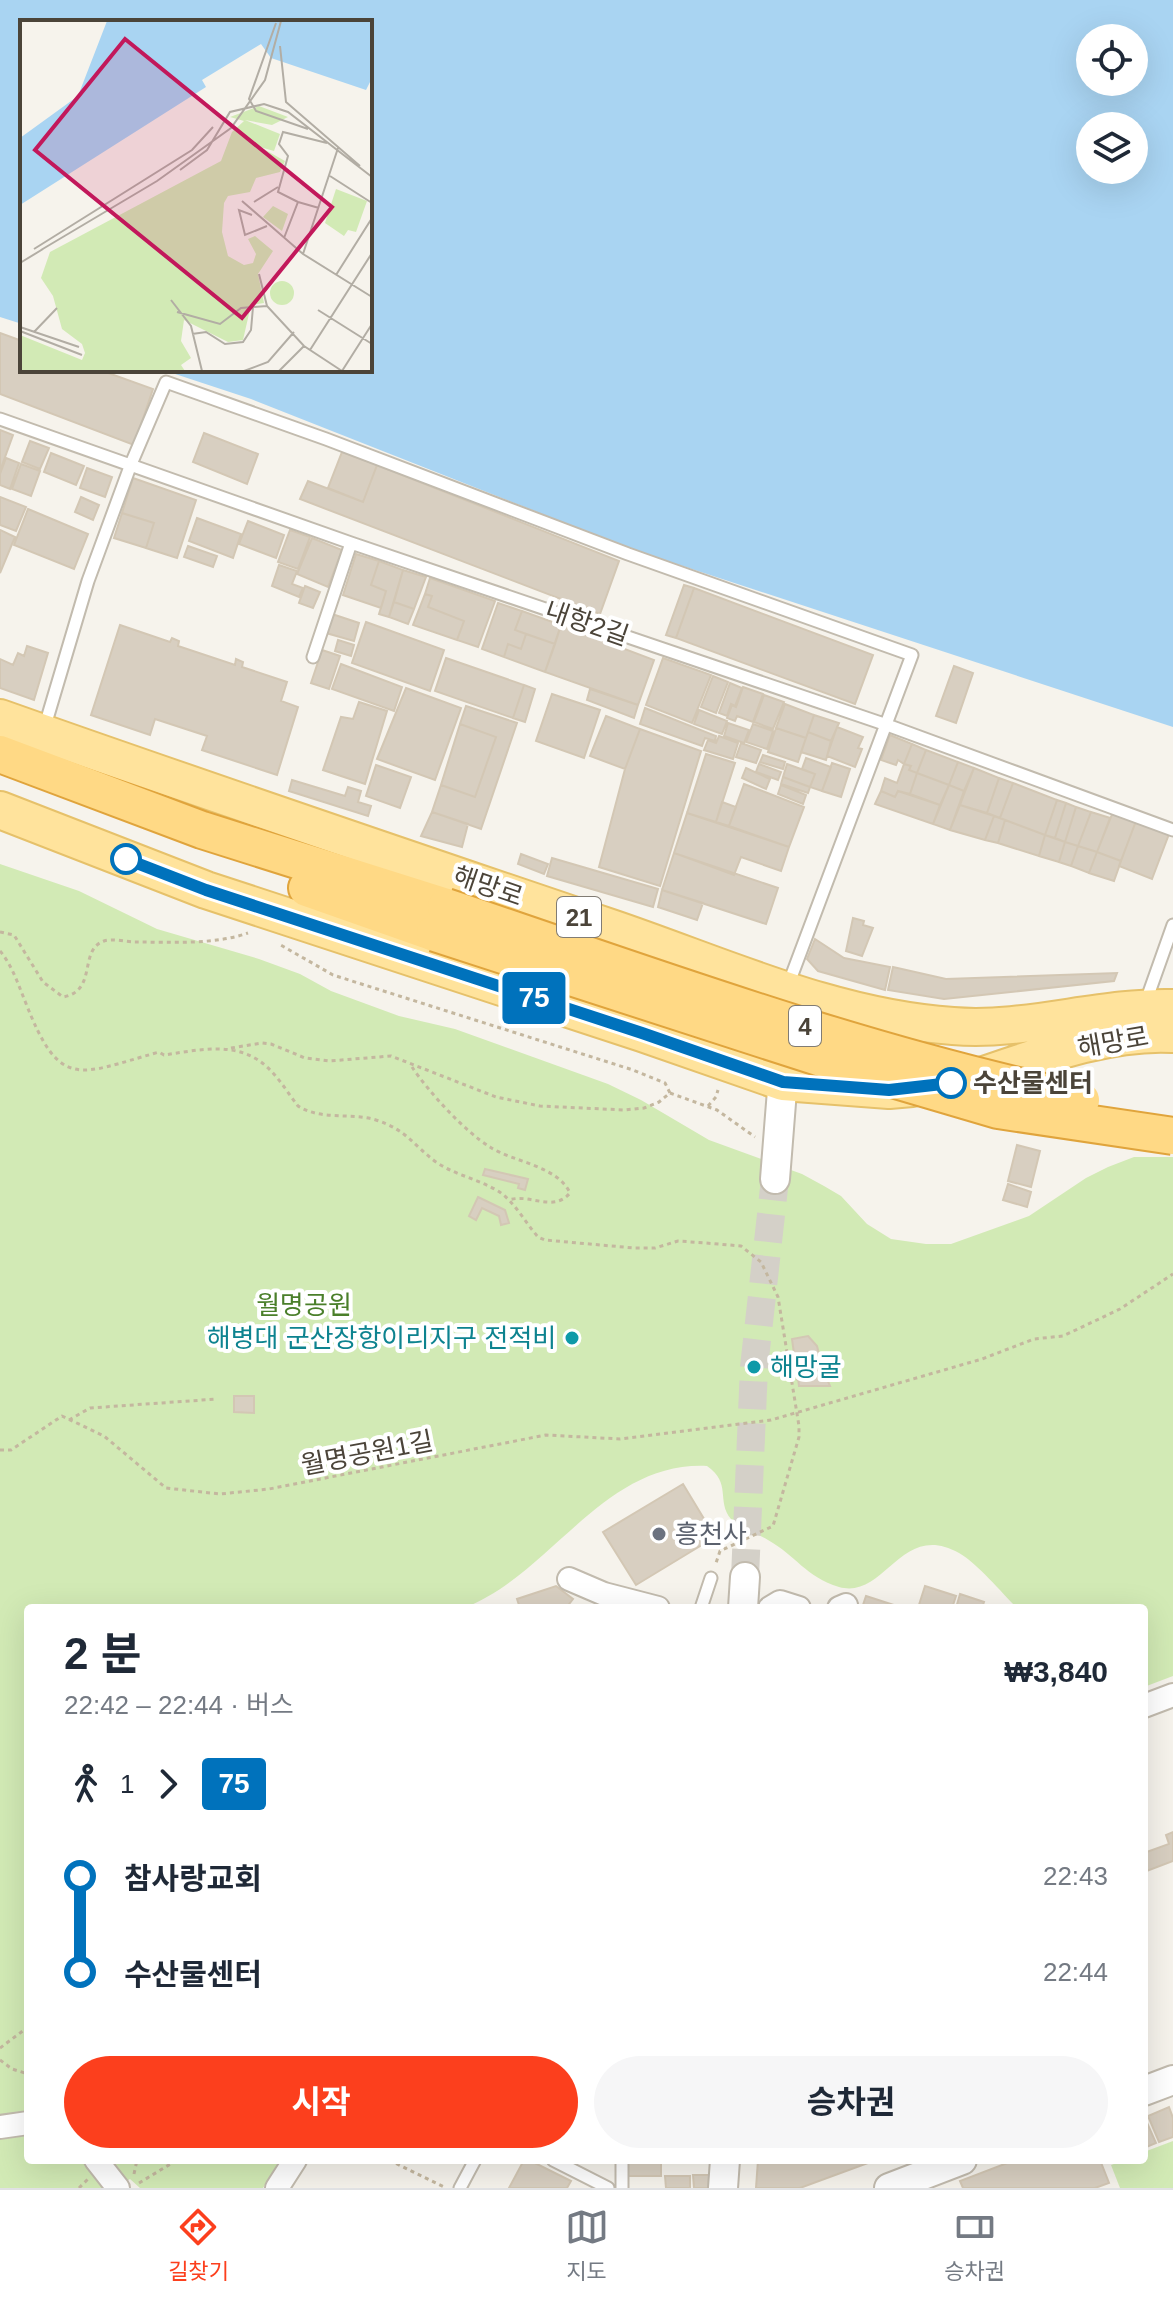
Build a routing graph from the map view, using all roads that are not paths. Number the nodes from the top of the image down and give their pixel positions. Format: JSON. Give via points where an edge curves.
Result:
{"nodes":[{"id":1,"x":0,"y":419,"type":"edge"},
{"id":2,"x":131,"y":464,"type":"junction"},
{"id":3,"x":351,"y":543,"type":"junction"},
{"id":4,"x":313,"y":657,"type":"dead end"},
{"id":5,"x":0,"y":718,"type":"edge"},
{"id":6,"x":887,"y":725,"type":"junction"},
{"id":7,"x":43,"y":733,"type":"junction"},
{"id":8,"x":0,"y":754,"type":"edge"},
{"id":9,"x":0,"y":779,"type":"edge"},
{"id":10,"x":0,"y":810,"type":"edge"},
{"id":11,"x":1173,"y":830,"type":"edge"},
{"id":12,"x":440,"y":920,"type":"junction"},
{"id":13,"x":1173,"y":925,"type":"edge"},
{"id":14,"x":679,"y":952,"type":"junction"},
{"id":15,"x":786,"y":990,"type":"junction"},
{"id":16,"x":1158,"y":1007,"type":"edge"},
{"id":17,"x":642,"y":1033,"type":"junction"},
{"id":18,"x":1173,"y":1034,"type":"edge"},
{"id":19,"x":783,"y":1082,"type":"junction"},
{"id":20,"x":1173,"y":1113,"type":"edge"},
{"id":21,"x":1173,"y":1136,"type":"edge"},
{"id":22,"x":775,"y":1179,"type":"tunnel mouth"},
{"id":23,"x":745,"y":1577,"type":"tunnel mouth"},
{"id":24,"x":711,"y":1578,"type":"road end"},
{"id":25,"x":569,"y":1579,"type":"dead end"},
{"id":26,"x":643,"y":1604,"type":"edge"},
{"id":27,"x":702,"y":1604,"type":"edge"},
{"id":28,"x":743,"y":1604,"type":"edge"},
{"id":29,"x":1173,"y":1695,"type":"edge"},
{"id":30,"x":1148,"y":1704,"type":"edge"},
{"id":31,"x":1173,"y":2080,"type":"edge"},
{"id":32,"x":1148,"y":2089,"type":"edge"},
{"id":33,"x":24,"y":2124,"type":"edge"},
{"id":34,"x":0,"y":2127,"type":"edge"},
{"id":35,"x":100,"y":2164,"type":"edge"},
{"id":36,"x":292,"y":2164,"type":"edge"},
{"id":37,"x":473,"y":2164,"type":"edge"},
{"id":38,"x":561,"y":2164,"type":"edge"},
{"id":39,"x":622,"y":2164,"type":"edge"},
{"id":40,"x":725,"y":2164,"type":"edge"},
{"id":41,"x":952,"y":2164,"type":"edge"},
{"id":42,"x":126,"y":2187,"type":"edge"},
{"id":43,"x":277,"y":2188,"type":"edge"},
{"id":44,"x":460,"y":2188,"type":"edge"},
{"id":45,"x":608,"y":2188,"type":"edge"},
{"id":46,"x":622,"y":2188,"type":"edge"},
{"id":47,"x":723,"y":2188,"type":"edge"},
{"id":48,"x":889,"y":2188,"type":"edge"}],
"edges":[{"from":1,"to":2,"type":"lane","name":"내항2길"},
{"from":2,"to":3,"type":"lane","name":"내항2길"},
{"from":2,"to":6,"type":"lane","via":[[166,382],[912,655]]},
{"from":2,"to":7,"type":"lane","via":[[88,581]]},
{"from":3,"to":4,"type":"lane"},
{"from":3,"to":6,"type":"lane","name":"내항2길"},
{"from":5,"to":7,"type":"main road","name":"해망로","number":"21"},
{"from":6,"to":11,"type":"lane","name":"내항2길"},
{"from":6,"to":15,"type":"lane"},
{"from":7,"to":14,"type":"main road","name":"해망로","number":"21"},
{"from":8,"to":12,"type":"highway","number":"4"},
{"from":9,"to":12,"type":"highway","number":"4","via":[[106,819]]},
{"from":10,"to":17,"type":"main road","name":"해망로","via":[[206,890]]},
{"from":12,"to":20,"type":"highway","number":"4","bridge":true,"via":[[999,1083],[1130,1110]]},
{"from":12,"to":21,"type":"highway","number":"4","bridge":true,"via":[[818,1057],[998,1110]]},
{"from":13,"to":16,"type":"lane"},
{"from":14,"to":15,"type":"main road","name":"해망로","number":"21"},
{"from":14,"to":17,"type":"main road","via":[[713,973],[726,991],[727,1012],[716,1026]]},
{"from":15,"to":16,"type":"main road","name":"해망로","number":"21","via":[[888,1018],[955,1027]]},
{"from":15,"to":19,"type":"street"},
{"from":17,"to":19,"type":"main road","name":"해망로"},
{"from":18,"to":19,"type":"main road","name":"해망로","via":[[1108,1040],[963,1082],[889,1090]]},
{"from":19,"to":22,"type":"street"},
{"from":23,"to":28,"type":"street"},
{"from":24,"to":27,"type":"lane"},
{"from":25,"to":26,"type":"street"},
{"from":29,"to":30,"type":"street"},
{"from":31,"to":32,"type":"street"},
{"from":33,"to":34,"type":"street"},
{"from":35,"to":42,"type":"street"},
{"from":36,"to":43,"type":"street"},
{"from":37,"to":44,"type":"lane"},
{"from":38,"to":45,"type":"lane"},
{"from":39,"to":46,"type":"lane"},
{"from":40,"to":47,"type":"street"},
{"from":41,"to":48,"type":"street"}]}
